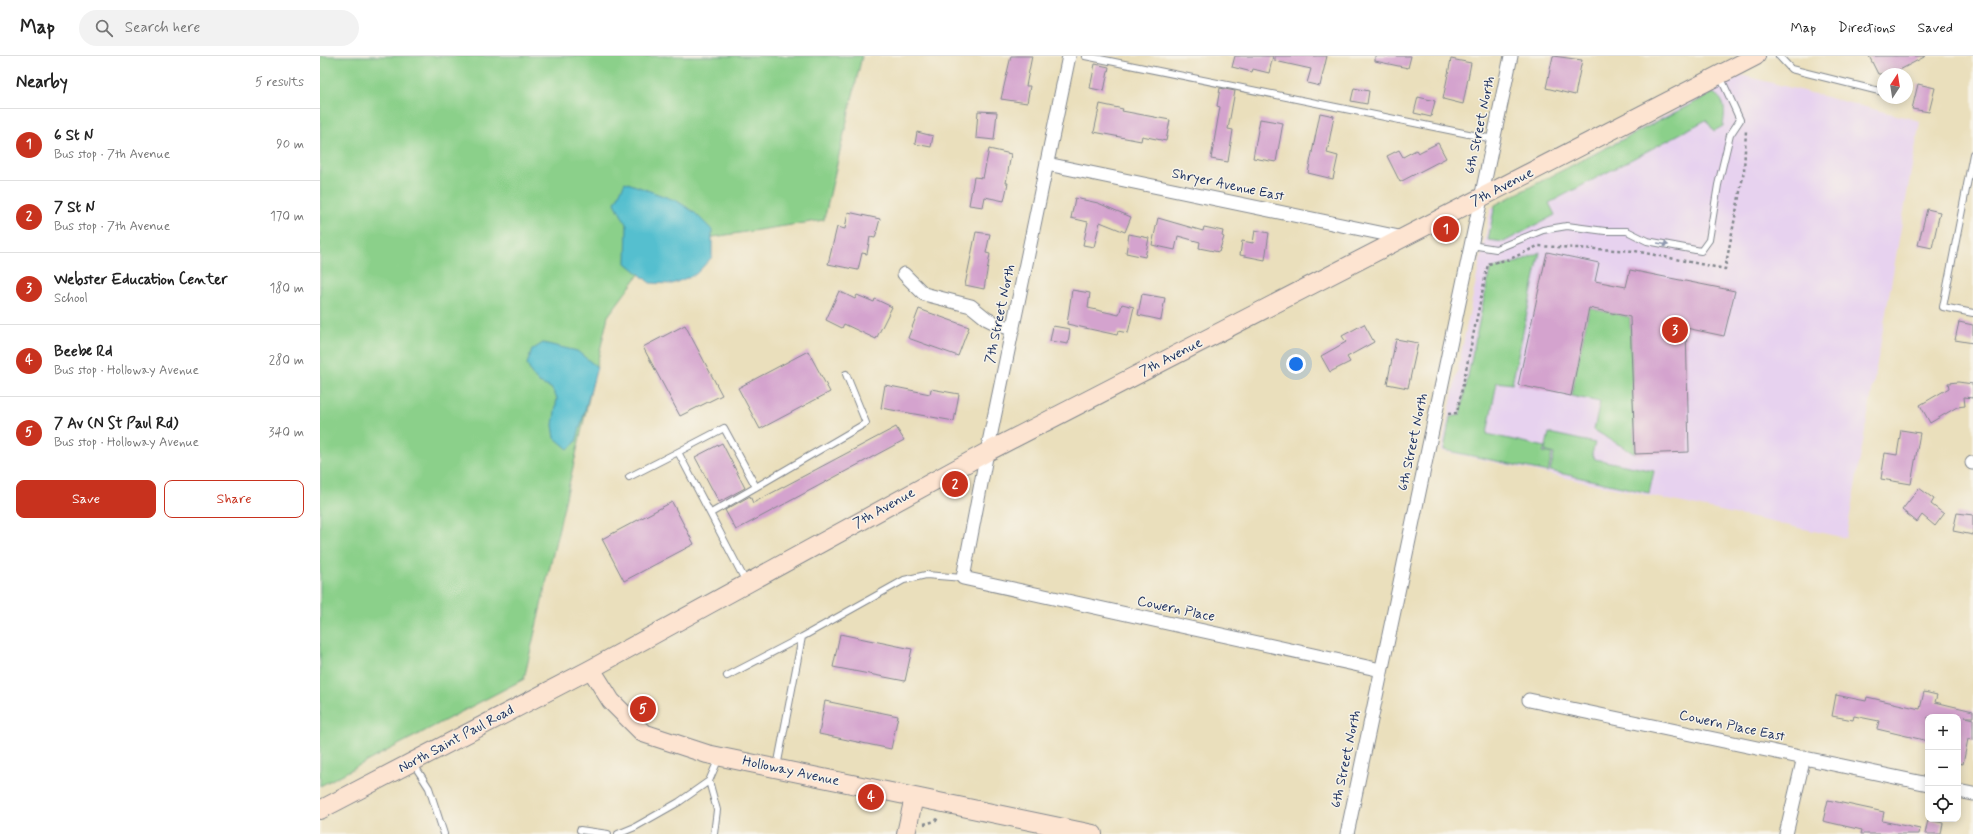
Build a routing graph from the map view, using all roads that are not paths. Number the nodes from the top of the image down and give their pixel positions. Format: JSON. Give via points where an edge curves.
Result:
{"nodes":[{"id":1,"x":1069,"y":56,"type":"edge"},
{"id":2,"x":1086,"y":56,"type":"edge"},
{"id":3,"x":1511,"y":56,"type":"edge"},
{"id":4,"x":1756,"y":56,"type":"edge"},
{"id":5,"x":1779,"y":56,"type":"edge"},
{"id":6,"x":1719,"y":75,"type":"junction"},
{"id":7,"x":1877,"y":90,"type":"edge"},
{"id":8,"x":1493,"y":139,"type":"junction"},
{"id":9,"x":1973,"y":154,"type":"edge"},
{"id":10,"x":1047,"y":164,"type":"junction"},
{"id":11,"x":1481,"y":198,"type":"junction"},
{"id":12,"x":1404,"y":238,"type":"junction"},
{"id":13,"x":1471,"y":245,"type":"junction"},
{"id":14,"x":904,"y":274,"type":"dead end"},
{"id":15,"x":1973,"y":313,"type":"edge"},
{"id":16,"x":1013,"y":329,"type":"junction"},
{"id":17,"x":846,"y":374,"type":"dead end"},
{"id":18,"x":678,"y":452,"type":"junction"},
{"id":19,"x":987,"y":452,"type":"junction"},
{"id":20,"x":629,"y":477,"type":"dead end"},
{"id":21,"x":756,"y":487,"type":"junction"},
{"id":22,"x":711,"y":513,"type":"junction"},
{"id":23,"x":963,"y":578,"type":"junction"},
{"id":24,"x":747,"y":583,"type":"junction"},
{"id":25,"x":802,"y":637,"type":"junction"},
{"id":26,"x":591,"y":669,"type":"junction"},
{"id":27,"x":1381,"y":670,"type":"junction"},
{"id":28,"x":727,"y":676,"type":"dead end"},
{"id":29,"x":1529,"y":700,"type":"dead end"},
{"id":30,"x":720,"y":757,"type":"junction"},
{"id":31,"x":1804,"y":757,"type":"junction"},
{"id":32,"x":412,"y":762,"type":"junction"},
{"id":33,"x":777,"y":768,"type":"junction"},
{"id":34,"x":709,"y":781,"type":"junction"},
{"id":35,"x":1925,"y":783,"type":"edge"},
{"id":36,"x":1961,"y":792,"type":"edge"},
{"id":37,"x":1973,"y":794,"type":"edge"},
{"id":38,"x":914,"y":797,"type":"junction"},
{"id":39,"x":320,"y":810,"type":"edge"},
{"id":40,"x":580,"y":830,"type":"dead end"},
{"id":41,"x":915,"y":832,"type":"edge"},
{"id":42,"x":444,"y":834,"type":"edge"},
{"id":43,"x":608,"y":834,"type":"edge"},
{"id":44,"x":618,"y":834,"type":"edge"},
{"id":45,"x":714,"y":834,"type":"edge"},
{"id":46,"x":1093,"y":834,"type":"edge"},
{"id":47,"x":1347,"y":834,"type":"edge"},
{"id":48,"x":1786,"y":834,"type":"edge"}],
"edges":[{"from":1,"to":10,"type":"street","name":"7th Street North"},
{"from":2,"to":8,"type":"lane"},
{"from":3,"to":8,"type":"street","name":"6th Street North"},
{"from":4,"to":6,"type":"street","name":"7th Avenue"},
{"from":5,"to":7,"type":"lane","via":[[1792,69]]},
{"from":6,"to":11,"type":"street","name":"7th Avenue"},
{"from":13,"to":6,"type":"lane","one_way":true,"via":[[1496,249],[1544,230],[1567,226],[1627,231],[1647,241],[1701,250],[1709,240],[1730,135],[1740,120]]},
{"from":8,"to":11,"type":"street","name":"6th Street North"},
{"from":9,"to":15,"type":"lane","via":[[1943,307]]},
{"from":10,"to":12,"type":"street","name":"Shryer Avenue East"},
{"from":10,"to":16,"type":"street","name":"7th Street North"},
{"from":11,"to":12,"type":"street","name":"7th Avenue"},
{"from":11,"to":13,"type":"street","name":"6th Street North"},
{"from":12,"to":19,"type":"street","name":"7th Avenue"},
{"from":13,"to":27,"type":"street","name":"6th Street North"},
{"from":14,"to":16,"type":"street","via":[[924,294],[971,306],[993,322]]},
{"from":16,"to":19,"type":"street","name":"7th Street North"},
{"from":17,"to":21,"type":"lane","via":[[866,423]]},
{"from":18,"to":20,"type":"lane"},
{"from":18,"to":21,"type":"lane","via":[[724,428]]},
{"from":18,"to":22,"type":"lane"},
{"from":19,"to":23,"type":"street","name":"7th Street North"},
{"from":19,"to":24,"type":"street","name":"7th Avenue"},
{"from":21,"to":22,"type":"lane"},
{"from":22,"to":24,"type":"lane"},
{"from":23,"to":25,"type":"lane","via":[[926,575],[904,580]]},
{"from":23,"to":27,"type":"street","name":"Cowern Place"},
{"from":24,"to":26,"type":"street","name":"7th Avenue"},
{"from":25,"to":28,"type":"lane"},
{"from":25,"to":33,"type":"lane"},
{"from":26,"to":30,"type":"street","name":"Holloway Avenue","via":[[611,701],[643,733]]},
{"from":26,"to":32,"type":"street","name":"North Saint Paul Road"},
{"from":27,"to":47,"type":"street","name":"6th Street North"},
{"from":29,"to":31,"type":"street","name":"Cowern Place East"},
{"from":30,"to":33,"type":"street","name":"Holloway Avenue"},
{"from":30,"to":34,"type":"lane"},
{"from":31,"to":35,"type":"street","name":"Cowern Place East"},
{"from":31,"to":48,"type":"street"},
{"from":32,"to":39,"type":"street","name":"North Saint Paul Road"},
{"from":32,"to":42,"type":"lane","via":[[428,788]]},
{"from":33,"to":38,"type":"street","name":"Holloway Avenue"},
{"from":34,"to":44,"type":"lane","via":[[679,802]]},
{"from":34,"to":45,"type":"lane","via":[[717,810]]},
{"from":36,"to":37,"type":"street"},
{"from":38,"to":41,"type":"street"},
{"from":38,"to":46,"type":"street","name":"Holloway Avenue"},
{"from":40,"to":43,"type":"lane"}]}
